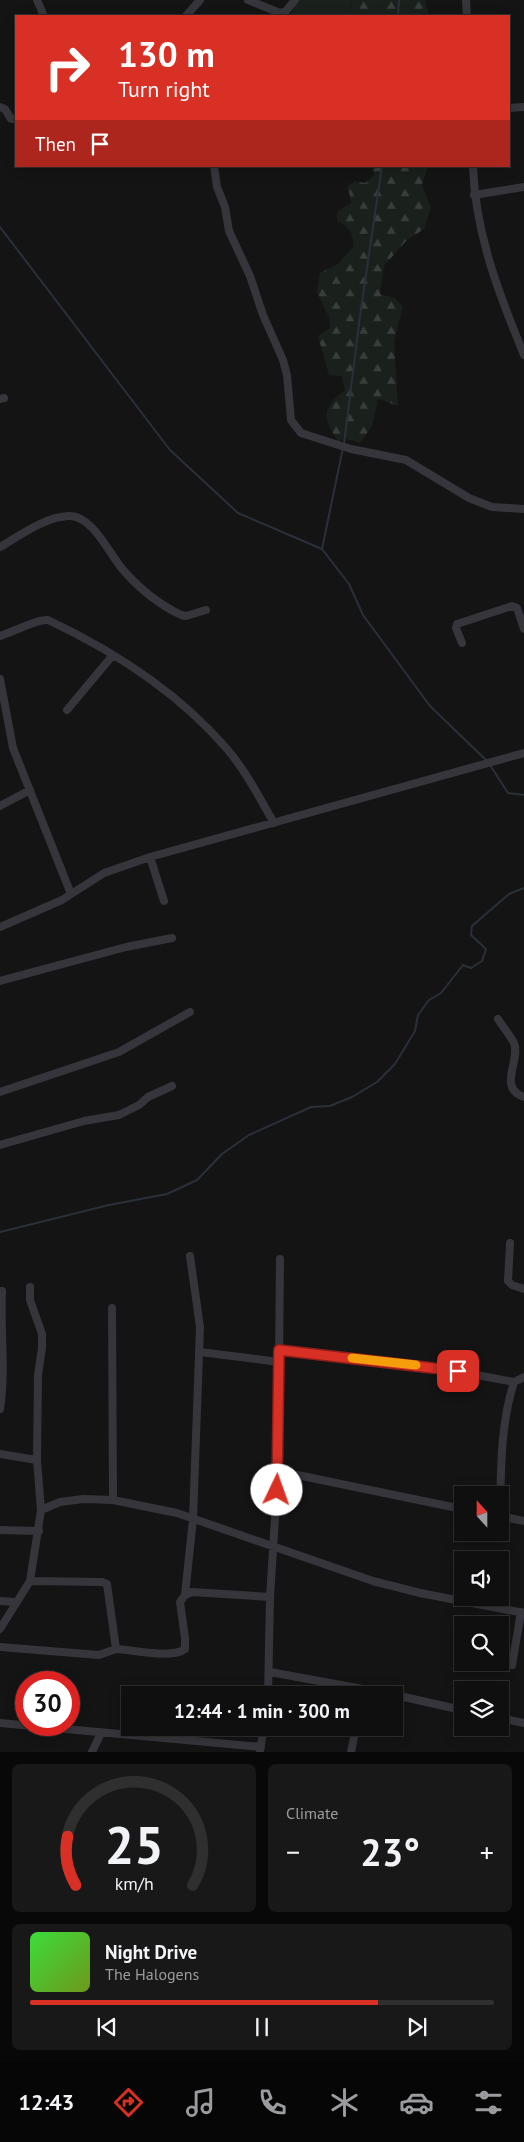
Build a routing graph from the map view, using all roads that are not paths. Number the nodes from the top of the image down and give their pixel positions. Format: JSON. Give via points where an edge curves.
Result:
{"nodes":[{"id":1,"x":37,"y":0,"type":"edge"},
{"id":2,"x":200,"y":0,"type":"edge"},
{"id":3,"x":248,"y":0,"type":"edge"},
{"id":4,"x":294,"y":0,"type":"edge"},
{"id":5,"x":466,"y":0,"type":"edge"},
{"id":6,"x":44,"y":15,"type":"edge"},
{"id":7,"x":187,"y":15,"type":"edge"},
{"id":8,"x":467,"y":15,"type":"edge"},
{"id":9,"x":524,"y":107,"type":"edge"},
{"id":10,"x":0,"y":108,"type":"edge"},
{"id":11,"x":510,"y":108,"type":"edge"},
{"id":12,"x":15,"y":120,"type":"edge"},
{"id":13,"x":214,"y":167,"type":"edge"},
{"id":14,"x":473,"y":167,"type":"edge"},
{"id":15,"x":524,"y":187,"type":"edge"},
{"id":16,"x":474,"y":195,"type":"junction"},
{"id":17,"x":524,"y":355,"type":"edge"},
{"id":18,"x":524,"y":509,"type":"edge"},
{"id":19,"x":0,"y":547,"type":"edge"},
{"id":20,"x":206,"y":610,"type":"dead end"},
{"id":21,"x":524,"y":629,"type":"edge"},
{"id":22,"x":0,"y":636,"type":"edge"},
{"id":23,"x":462,"y":643,"type":"dead end"},
{"id":24,"x":113,"y":655,"type":"junction"},
{"id":25,"x":0,"y":679,"type":"edge"},
{"id":26,"x":67,"y":710,"type":"dead end"},
{"id":27,"x":524,"y":753,"type":"edge"},
{"id":28,"x":30,"y":790,"type":"junction"},
{"id":29,"x":0,"y":806,"type":"edge"},
{"id":30,"x":274,"y":824,"type":"junction"},
{"id":31,"x":150,"y":857,"type":"junction"},
{"id":32,"x":71,"y":894,"type":"junction"},
{"id":33,"x":164,"y":901,"type":"dead end"},
{"id":34,"x":0,"y":927,"type":"edge"},
{"id":35,"x":172,"y":938,"type":"dead end"},
{"id":36,"x":0,"y":981,"type":"edge"},
{"id":37,"x":190,"y":1012,"type":"dead end"},
{"id":38,"x":498,"y":1019,"type":"dead end"},
{"id":39,"x":172,"y":1086,"type":"dead end"},
{"id":40,"x":0,"y":1092,"type":"edge"},
{"id":41,"x":524,"y":1097,"type":"edge"},
{"id":42,"x":0,"y":1145,"type":"edge"},
{"id":43,"x":510,"y":1243,"type":"dead end"},
{"id":44,"x":190,"y":1256,"type":"dead end"},
{"id":45,"x":280,"y":1259,"type":"dead end"},
{"id":46,"x":30,"y":1287,"type":"dead end"},
{"id":47,"x":524,"y":1288,"type":"edge"},
{"id":48,"x":2,"y":1291,"type":"dead end"},
{"id":49,"x":112,"y":1308,"type":"dead end"},
{"id":50,"x":279,"y":1350,"type":"junction"},
{"id":51,"x":200,"y":1352,"type":"junction"},
{"id":52,"x":279,"y":1362,"type":"junction"},
{"id":53,"x":524,"y":1377,"type":"edge"},
{"id":54,"x":514,"y":1382,"type":"junction"},
{"id":55,"x":0,"y":1409,"type":"edge"},
{"id":56,"x":0,"y":1454,"type":"edge"},
{"id":57,"x":37,"y":1460,"type":"junction"},
{"id":58,"x":278,"y":1471,"type":"junction"},
{"id":59,"x":501,"y":1486,"type":"edge"},
{"id":60,"x":113,"y":1500,"type":"junction"},
{"id":61,"x":454,"y":1507,"type":"edge"},
{"id":62,"x":41,"y":1510,"type":"junction"},
{"id":63,"x":509,"y":1518,"type":"edge"},
{"id":64,"x":193,"y":1519,"type":"junction"},
{"id":65,"x":524,"y":1521,"type":"edge"},
{"id":66,"x":0,"y":1530,"type":"edge"},
{"id":67,"x":39,"y":1531,"type":"junction"},
{"id":68,"x":274,"y":1548,"type":"junction"},
{"id":69,"x":30,"y":1581,"type":"junction"},
{"id":70,"x":185,"y":1595,"type":"junction"},
{"id":71,"x":270,"y":1597,"type":"junction"},
{"id":72,"x":0,"y":1601,"type":"edge"},
{"id":73,"x":16,"y":1602,"type":"junction"},
{"id":74,"x":522,"y":1613,"type":"edge"},
{"id":75,"x":0,"y":1629,"type":"edge"},
{"id":76,"x":0,"y":1647,"type":"edge"},
{"id":77,"x":116,"y":1649,"type":"junction"},
{"id":78,"x":512,"y":1665,"type":"dead end"},
{"id":79,"x":270,"y":1672,"type":"junction"},
{"id":80,"x":269,"y":1686,"type":"edge"},
{"id":81,"x":335,"y":1686,"type":"edge"},
{"id":82,"x":403,"y":1697,"type":"edge"},
{"id":83,"x":454,"y":1708,"type":"edge"},
{"id":84,"x":509,"y":1720,"type":"edge"},
{"id":85,"x":0,"y":1723,"type":"edge"},
{"id":86,"x":524,"y":1723,"type":"edge"},
{"id":87,"x":101,"y":1733,"type":"junction"},
{"id":88,"x":263,"y":1736,"type":"edge"},
{"id":89,"x":354,"y":1736,"type":"edge"},
{"id":90,"x":260,"y":1750,"type":"edge"},
{"id":91,"x":92,"y":1752,"type":"edge"},
{"id":92,"x":351,"y":1752,"type":"edge"}],
"edges":[{"from":1,"to":6,"type":"street"},
{"from":2,"to":7,"type":"street"},
{"from":3,"to":4,"type":"street","via":[[280,13],[286,12]]},
{"from":5,"to":8,"type":"street"},
{"from":9,"to":11,"type":"street"},
{"from":10,"to":12,"type":"street"},
{"from":13,"to":18,"type":"street","via":[[229,231],[285,367],[289,412],[295,427],[301,433],[351,449],[414,463],[433,478],[492,507]]},
{"from":14,"to":16,"type":"street"},
{"from":15,"to":16,"type":"street"},
{"from":16,"to":17,"type":"street","via":[[482,237]]},
{"from":19,"to":20,"type":"street","via":[[47,520],[80,518],[96,533],[123,571],[150,596],[181,616]]},
{"from":21,"to":23,"type":"street","via":[[517,608],[512,606],[457,624]]},
{"from":22,"to":24,"type":"street","via":[[40,620],[48,620]]},
{"from":24,"to":26,"type":"street"},
{"from":24,"to":30,"type":"street","via":[[175,698],[228,750]]},
{"from":25,"to":28,"type":"street","via":[[13,748]]},
{"from":27,"to":30,"type":"street"},
{"from":28,"to":29,"type":"street"},
{"from":28,"to":32,"type":"street"},
{"from":30,"to":31,"type":"street"},
{"from":31,"to":32,"type":"street","via":[[104,873]]},
{"from":31,"to":33,"type":"street"},
{"from":32,"to":34,"type":"street"},
{"from":35,"to":36,"type":"street"},
{"from":37,"to":40,"type":"street","via":[[119,1052]]},
{"from":38,"to":41,"type":"street","via":[[514,1044],[510,1080],[513,1090]]},
{"from":39,"to":42,"type":"street","via":[[119,1115],[84,1121]]},
{"from":43,"to":47,"type":"street","via":[[508,1281]]},
{"from":44,"to":51,"type":"street","via":[[200,1326]]},
{"from":45,"to":50,"type":"street"},
{"from":46,"to":57,"type":"street","via":[[30,1300],[42,1334]]},
{"from":48,"to":55,"type":"street","via":[[3,1390]]},
{"from":49,"to":60,"type":"street"},
{"from":50,"to":52,"type":"street"},
{"from":50,"to":54,"type":"street","via":[[439,1368]]},
{"from":51,"to":52,"type":"street"},
{"from":51,"to":64,"type":"street"},
{"from":52,"to":58,"type":"street"},
{"from":53,"to":54,"type":"street"},
{"from":54,"to":59,"type":"street","via":[[503,1430]]},
{"from":56,"to":57,"type":"street"},
{"from":57,"to":62,"type":"street"},
{"from":58,"to":61,"type":"street"},
{"from":58,"to":68,"type":"street"},
{"from":60,"to":62,"type":"street","via":[[70,1500]]},
{"from":60,"to":64,"type":"street"},
{"from":62,"to":67,"type":"street"},
{"from":63,"to":65,"type":"street"},
{"from":64,"to":68,"type":"street"},
{"from":64,"to":70,"type":"street"},
{"from":66,"to":67,"type":"street"},
{"from":67,"to":69,"type":"street"},
{"from":68,"to":71,"type":"street"},
{"from":68,"to":74,"type":"street","via":[[374,1581]]},
{"from":69,"to":73,"type":"street"},
{"from":69,"to":77,"type":"street","via":[[107,1584]]},
{"from":70,"to":71,"type":"street","via":[[192,1592]]},
{"from":70,"to":77,"type":"street","via":[[180,1602],[185,1649],[180,1653]]},
{"from":71,"to":79,"type":"street"},
{"from":72,"to":73,"type":"street"},
{"from":73,"to":75,"type":"street"},
{"from":74,"to":78,"type":"street"},
{"from":76,"to":77,"type":"street","via":[[98,1655]]},
{"from":79,"to":80,"type":"street"},
{"from":79,"to":81,"type":"street"},
{"from":82,"to":83,"type":"street"},
{"from":84,"to":86,"type":"street"},
{"from":85,"to":87,"type":"street"},
{"from":87,"to":90,"type":"street"},
{"from":87,"to":91,"type":"street"},
{"from":88,"to":90,"type":"street"},
{"from":89,"to":92,"type":"street"}]}
